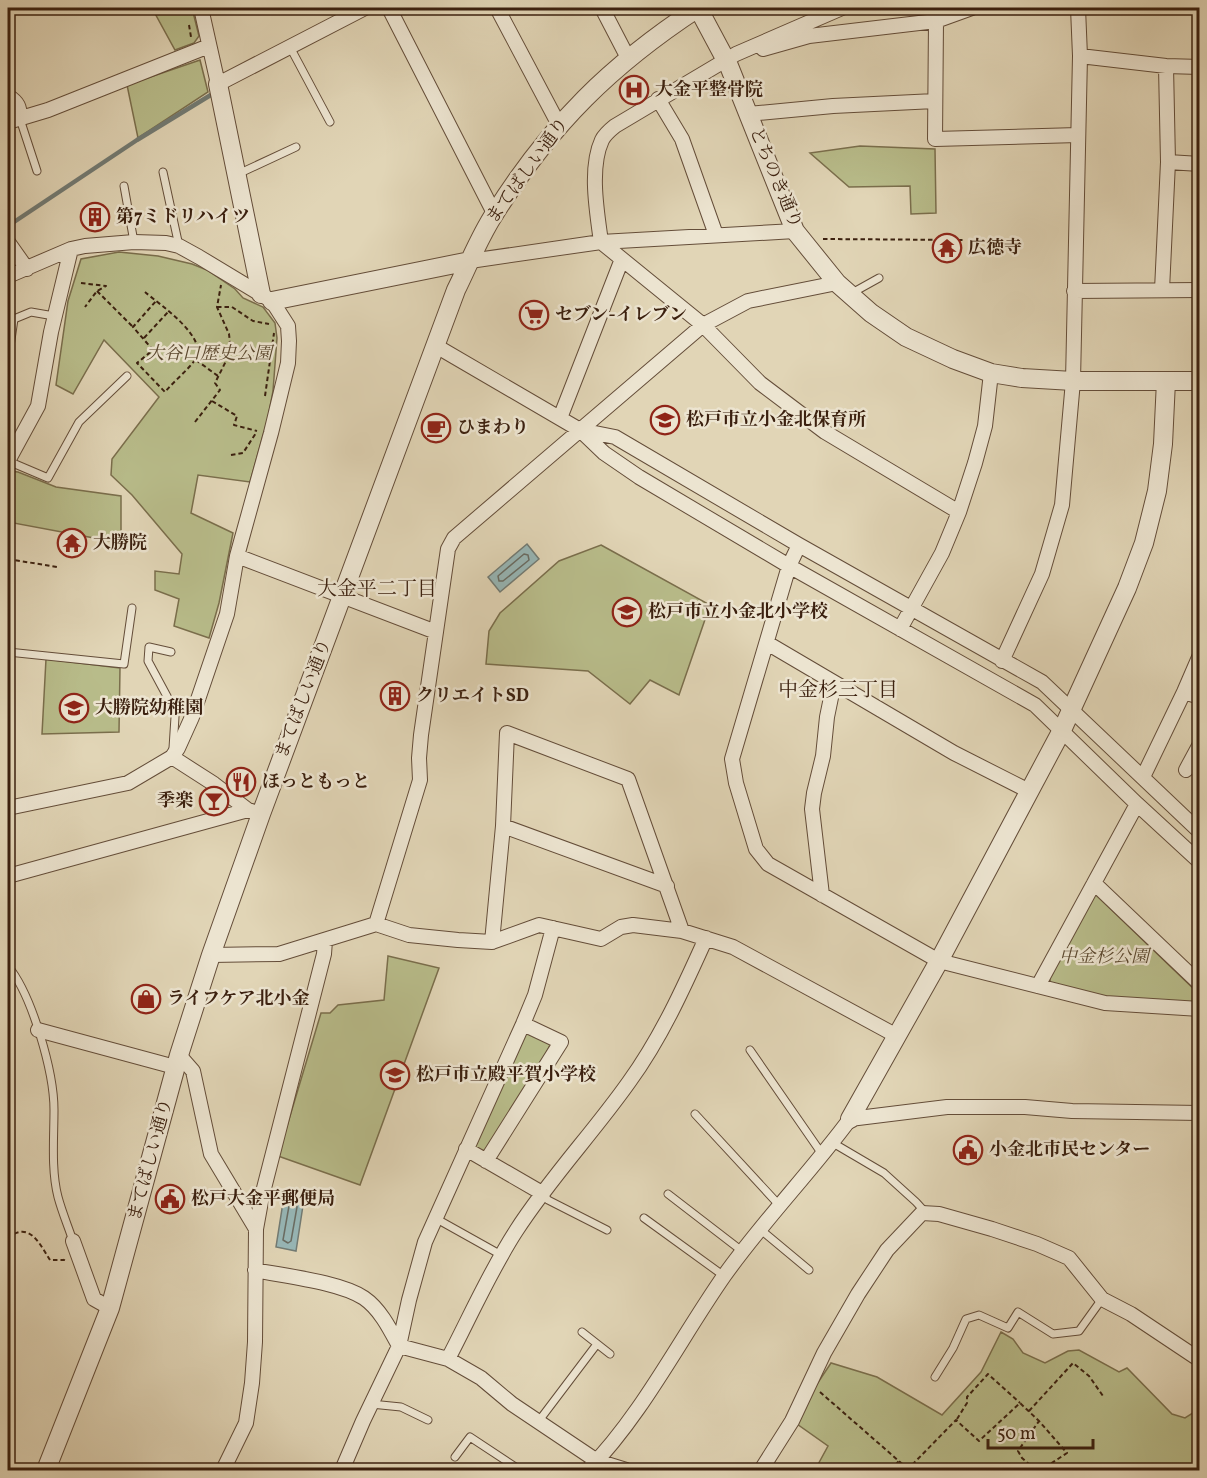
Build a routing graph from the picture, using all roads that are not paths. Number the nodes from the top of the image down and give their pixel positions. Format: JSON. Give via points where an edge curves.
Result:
{"nodes":[{"id":1,"x":201,"y":8,"type":"edge"},
{"id":2,"x":364,"y":8,"type":"edge"},
{"id":3,"x":389,"y":8,"type":"edge"},
{"id":4,"x":496,"y":8,"type":"edge"},
{"id":5,"x":602,"y":8,"type":"edge"},
{"id":6,"x":698,"y":8,"type":"edge"},
{"id":7,"x":842,"y":8,"type":"edge"},
{"id":8,"x":972,"y":8,"type":"edge"},
{"id":9,"x":1078,"y":8,"type":"edge"},
{"id":10,"x":936,"y":21,"type":"junction"},
{"id":11,"x":209,"y":46,"type":"junction"},
{"id":12,"x":290,"y":48,"type":"junction"},
{"id":13,"x":1080,"y":56,"type":"junction"},
{"id":14,"x":731,"y":57,"type":"junction"},
{"id":15,"x":628,"y":58,"type":"junction"},
{"id":16,"x":1166,"y":66,"type":"junction"},
{"id":17,"x":1200,"y":67,"type":"edge"},
{"id":18,"x":218,"y":84,"type":"junction"},
{"id":19,"x":8,"y":96,"type":"edge"},
{"id":20,"x":658,"y":99,"type":"junction"},
{"id":21,"x":934,"y":101,"type":"junction"},
{"id":22,"x":748,"y":114,"type":"junction"},
{"id":23,"x":14,"y":120,"type":"edge"},
{"id":24,"x":330,"y":122,"type":"dead end"},
{"id":25,"x":559,"y":125,"type":"junction"},
{"id":26,"x":1078,"y":135,"type":"junction"},
{"id":27,"x":296,"y":147,"type":"dead end"},
{"id":28,"x":1168,"y":162,"type":"junction"},
{"id":29,"x":1200,"y":164,"type":"edge"},
{"id":30,"x":37,"y":171,"type":"dead end"},
{"id":31,"x":163,"y":172,"type":"dead end"},
{"id":32,"x":237,"y":175,"type":"junction"},
{"id":33,"x":124,"y":186,"type":"dead end"},
{"id":34,"x":494,"y":213,"type":"junction"},
{"id":35,"x":795,"y":231,"type":"junction"},
{"id":36,"x":716,"y":236,"type":"junction"},
{"id":37,"x":8,"y":242,"type":"edge"},
{"id":38,"x":134,"y":242,"type":"junction"},
{"id":39,"x":601,"y":242,"type":"junction"},
{"id":40,"x":179,"y":246,"type":"junction"},
{"id":41,"x":71,"y":249,"type":"junction"},
{"id":42,"x":622,"y":259,"type":"junction"},
{"id":43,"x":470,"y":261,"type":"junction"},
{"id":44,"x":27,"y":269,"type":"junction"},
{"id":45,"x":8,"y":276,"type":"edge"},
{"id":46,"x":879,"y":278,"type":"dead end"},
{"id":47,"x":844,"y":288,"type":"junction"},
{"id":48,"x":1162,"y":290,"type":"junction"},
{"id":49,"x":1200,"y":290,"type":"edge"},
{"id":50,"x":1074,"y":291,"type":"junction"},
{"id":51,"x":266,"y":303,"type":"junction"},
{"id":52,"x":54,"y":316,"type":"junction"},
{"id":53,"x":703,"y":325,"type":"junction"},
{"id":54,"x":436,"y":346,"type":"junction"},
{"id":55,"x":8,"y":360,"type":"edge"},
{"id":56,"x":991,"y":373,"type":"junction"},
{"id":57,"x":127,"y":376,"type":"dead end"},
{"id":58,"x":1073,"y":381,"type":"junction"},
{"id":59,"x":1166,"y":381,"type":"junction"},
{"id":60,"x":1200,"y":381,"type":"edge"},
{"id":61,"x":560,"y":418,"type":"junction"},
{"id":62,"x":580,"y":430,"type":"junction"},
{"id":63,"x":8,"y":461,"type":"edge"},
{"id":64,"x":959,"y":512,"type":"junction"},
{"id":65,"x":799,"y":545,"type":"junction"},
{"id":66,"x":237,"y":556,"type":"junction"},
{"id":67,"x":789,"y":566,"type":"junction"},
{"id":68,"x":342,"y":596,"type":"junction"},
{"id":69,"x":132,"y":608,"type":"dead end"},
{"id":70,"x":912,"y":608,"type":"junction"},
{"id":71,"x":900,"y":629,"type":"junction"},
{"id":72,"x":436,"y":632,"type":"junction"},
{"id":73,"x":767,"y":643,"type":"junction"},
{"id":74,"x":8,"y":652,"type":"edge"},
{"id":75,"x":171,"y":652,"type":"dead end"},
{"id":76,"x":1200,"y":655,"type":"edge"},
{"id":77,"x":1002,"y":661,"type":"junction"},
{"id":78,"x":834,"y":683,"type":"junction"},
{"id":79,"x":1184,"y":692,"type":"junction"},
{"id":80,"x":1200,"y":697,"type":"edge"},
{"id":81,"x":1071,"y":710,"type":"junction"},
{"id":82,"x":1062,"y":730,"type":"junction"},
{"id":83,"x":1200,"y":744,"type":"edge"},
{"id":84,"x":172,"y":757,"type":"junction"},
{"id":85,"x":1186,"y":770,"type":"dead end"},
{"id":86,"x":1143,"y":777,"type":"junction"},
{"id":87,"x":1029,"y":791,"type":"junction"},
{"id":88,"x":1137,"y":804,"type":"junction"},
{"id":89,"x":8,"y":808,"type":"edge"},
{"id":90,"x":254,"y":812,"type":"junction"},
{"id":91,"x":503,"y":826,"type":"junction"},
{"id":92,"x":1200,"y":832,"type":"edge"},
{"id":93,"x":1197,"y":853,"type":"edge"},
{"id":94,"x":8,"y":876,"type":"edge"},
{"id":95,"x":1094,"y":883,"type":"junction"},
{"id":96,"x":667,"y":886,"type":"junction"},
{"id":97,"x":822,"y":895,"type":"junction"},
{"id":98,"x":376,"y":924,"type":"junction"},
{"id":99,"x":553,"y":928,"type":"junction"},
{"id":100,"x":682,"y":931,"type":"junction"},
{"id":101,"x":706,"y":938,"type":"junction"},
{"id":102,"x":325,"y":941,"type":"junction"},
{"id":103,"x":492,"y":942,"type":"junction"},
{"id":104,"x":211,"y":955,"type":"junction"},
{"id":105,"x":939,"y":961,"type":"junction"},
{"id":106,"x":8,"y":966,"type":"edge"},
{"id":107,"x":1200,"y":984,"type":"edge"},
{"id":108,"x":1038,"y":986,"type":"junction"},
{"id":109,"x":1200,"y":1009,"type":"edge"},
{"id":110,"x":523,"y":1024,"type":"junction"},
{"id":111,"x":38,"y":1030,"type":"junction"},
{"id":112,"x":897,"y":1036,"type":"junction"},
{"id":113,"x":750,"y":1050,"type":"dead end"},
{"id":114,"x":177,"y":1061,"type":"junction"},
{"id":115,"x":1200,"y":1113,"type":"edge"},
{"id":116,"x":695,"y":1114,"type":"dead end"},
{"id":117,"x":850,"y":1119,"type":"junction"},
{"id":118,"x":833,"y":1143,"type":"junction"},
{"id":119,"x":466,"y":1149,"type":"junction"},
{"id":120,"x":822,"y":1154,"type":"junction"},
{"id":121,"x":486,"y":1161,"type":"junction"},
{"id":122,"x":542,"y":1193,"type":"junction"},
{"id":123,"x":668,"y":1194,"type":"dead end"},
{"id":124,"x":780,"y":1206,"type":"junction"},
{"id":125,"x":926,"y":1213,"type":"junction"},
{"id":126,"x":435,"y":1218,"type":"junction"},
{"id":127,"x":644,"y":1218,"type":"dead end"},
{"id":128,"x":256,"y":1229,"type":"junction"},
{"id":129,"x":608,"y":1230,"type":"dead end"},
{"id":130,"x":761,"y":1230,"type":"junction"},
{"id":131,"x":74,"y":1241,"type":"joint"},
{"id":132,"x":742,"y":1251,"type":"junction"},
{"id":133,"x":503,"y":1256,"type":"junction"},
{"id":134,"x":255,"y":1270,"type":"junction"},
{"id":135,"x":809,"y":1270,"type":"dead end"},
{"id":136,"x":724,"y":1276,"type":"junction"},
{"id":137,"x":1102,"y":1299,"type":"junction"},
{"id":138,"x":110,"y":1308,"type":"junction"},
{"id":139,"x":582,"y":1332,"type":"dead end"},
{"id":140,"x":597,"y":1344,"type":"junction"},
{"id":141,"x":399,"y":1346,"type":"junction"},
{"id":142,"x":610,"y":1354,"type":"dead end"},
{"id":143,"x":448,"y":1359,"type":"junction"},
{"id":144,"x":1200,"y":1360,"type":"edge"},
{"id":145,"x":935,"y":1377,"type":"dead end"},
{"id":146,"x":371,"y":1404,"type":"junction"},
{"id":147,"x":428,"y":1420,"type":"dead end"},
{"id":148,"x":538,"y":1422,"type":"junction"},
{"id":149,"x":455,"y":1457,"type":"dead end"},
{"id":150,"x":593,"y":1466,"type":"edge"},
{"id":151,"x":46,"y":1470,"type":"edge"},
{"id":152,"x":223,"y":1470,"type":"edge"},
{"id":153,"x":342,"y":1470,"type":"edge"},
{"id":154,"x":520,"y":1470,"type":"edge"},
{"id":155,"x":626,"y":1470,"type":"edge"},
{"id":156,"x":761,"y":1470,"type":"edge"}],
"edges":[{"from":1,"to":11,"type":"street"},
{"from":2,"to":12,"type":"street"},
{"from":3,"to":34,"type":"street"},
{"from":4,"to":25,"type":"street"},
{"from":5,"to":15,"type":"street"},
{"from":6,"to":14,"type":"street","name":"とちのき通り"},
{"from":6,"to":15,"type":"street","name":"まてばしい通り"},
{"from":7,"to":14,"type":"street"},
{"from":8,"to":10,"type":"street"},
{"from":9,"to":13,"type":"street"},
{"from":10,"to":14,"type":"street","via":[[809,36]]},
{"from":10,"to":21,"type":"street"},
{"from":11,"to":18,"type":"street"},
{"from":11,"to":23,"type":"street"},
{"from":12,"to":18,"type":"street"},
{"from":12,"to":24,"type":"lane"},
{"from":13,"to":16,"type":"street"},
{"from":13,"to":26,"type":"street"},
{"from":14,"to":20,"type":"street"},
{"from":14,"to":22,"type":"street","name":"とちのき通り"},
{"from":15,"to":25,"type":"street","name":"まてばしい通り"},
{"from":16,"to":17,"type":"street"},
{"from":16,"to":28,"type":"street"},
{"from":18,"to":32,"type":"street"},
{"from":19,"to":23,"type":"street","via":[[20,108]]},
{"from":20,"to":36,"type":"street","via":[[682,139]]},
{"from":20,"to":39,"type":"street","via":[[603,137],[597,155],[595,201]]},
{"from":21,"to":22,"type":"street"},
{"from":21,"to":26,"type":"street","via":[[935,139]]},
{"from":22,"to":35,"type":"street","name":"とちのき通り"},
{"from":23,"to":30,"type":"lane"},
{"from":25,"to":34,"type":"street","name":"まてばしい通り"},
{"from":26,"to":50,"type":"street"},
{"from":27,"to":32,"type":"lane"},
{"from":28,"to":29,"type":"street"},
{"from":28,"to":48,"type":"street"},
{"from":31,"to":40,"type":"lane"},
{"from":32,"to":51,"type":"street"},
{"from":33,"to":38,"type":"lane"},
{"from":34,"to":43,"type":"street","name":"まてばしい通り"},
{"from":35,"to":36,"type":"street"},
{"from":35,"to":47,"type":"street","name":"とちのき通り"},
{"from":36,"to":39,"type":"street"},
{"from":37,"to":44,"type":"street"},
{"from":38,"to":40,"type":"street"},
{"from":38,"to":41,"type":"street"},
{"from":39,"to":42,"type":"street"},
{"from":39,"to":43,"type":"street"},
{"from":40,"to":51,"type":"street"},
{"from":41,"to":44,"type":"street"},
{"from":41,"to":52,"type":"street"},
{"from":42,"to":53,"type":"street"},
{"from":42,"to":61,"type":"street"},
{"from":43,"to":51,"type":"street"},
{"from":43,"to":54,"type":"street","name":"まてばしい通り"},
{"from":44,"to":45,"type":"street"},
{"from":46,"to":47,"type":"lane"},
{"from":47,"to":53,"type":"street","via":[[748,301]]},
{"from":47,"to":56,"type":"street","name":"とちのき通り","via":[[906,337]]},
{"from":48,"to":49,"type":"street"},
{"from":48,"to":50,"type":"street"},
{"from":50,"to":58,"type":"street"},
{"from":51,"to":66,"type":"street","via":[[288,326],[288,363]]},
{"from":52,"to":55,"type":"lane","via":[[31,312],[14,319]]},
{"from":52,"to":63,"type":"street","via":[[38,406]]},
{"from":53,"to":62,"type":"street"},
{"from":53,"to":64,"type":"street","via":[[760,383],[825,432]]},
{"from":54,"to":61,"type":"street"},
{"from":54,"to":68,"type":"street","name":"まてばしい通り"},
{"from":56,"to":58,"type":"street","name":"とちのき通り"},
{"from":56,"to":64,"type":"street","via":[[985,426]]},
{"from":57,"to":63,"type":"lane","via":[[79,422],[48,478]]},
{"from":58,"to":59,"type":"street","name":"とちのき通り"},
{"from":58,"to":77,"type":"street","via":[[1062,505],[1042,574]]},
{"from":59,"to":60,"type":"street","name":"とちのき通り"},
{"from":59,"to":81,"type":"street","via":[[1163,444],[1144,543]]},
{"from":61,"to":62,"type":"street"},
{"from":62,"to":65,"type":"street","via":[[615,437]]},
{"from":62,"to":67,"type":"street","via":[[604,453],[639,477]]},
{"from":62,"to":72,"type":"street","via":[[454,538],[448,549]]},
{"from":64,"to":70,"type":"street"},
{"from":65,"to":67,"type":"street"},
{"from":65,"to":70,"type":"street"},
{"from":66,"to":68,"type":"street"},
{"from":66,"to":84,"type":"street","via":[[227,614],[192,717]]},
{"from":67,"to":71,"type":"street"},
{"from":67,"to":73,"type":"street"},
{"from":68,"to":72,"type":"street"},
{"from":68,"to":90,"type":"street","name":"まてばしい通り"},
{"from":69,"to":74,"type":"lane","via":[[124,664]]},
{"from":70,"to":71,"type":"street"},
{"from":70,"to":77,"type":"street"},
{"from":71,"to":82,"type":"street","via":[[1035,705]]},
{"from":72,"to":98,"type":"street","via":[[421,735],[420,780]]},
{"from":73,"to":78,"type":"street"},
{"from":73,"to":97,"type":"street","via":[[732,759],[736,783],[756,849],[762,857],[774,869]]},
{"from":75,"to":84,"type":"lane","via":[[149,647],[148,661],[175,717]]},
{"from":76,"to":79,"type":"street"},
{"from":77,"to":81,"type":"street","via":[[1042,682]]},
{"from":78,"to":87,"type":"street","via":[[954,753]]},
{"from":78,"to":97,"type":"street","via":[[812,809]]},
{"from":79,"to":80,"type":"street"},
{"from":79,"to":86,"type":"street"},
{"from":81,"to":82,"type":"street"},
{"from":81,"to":86,"type":"street"},
{"from":82,"to":87,"type":"street"},
{"from":82,"to":88,"type":"street"},
{"from":83,"to":85,"type":"street"},
{"from":84,"to":89,"type":"street","via":[[129,783]]},
{"from":84,"to":90,"type":"street"},
{"from":86,"to":92,"type":"street"},
{"from":87,"to":105,"type":"street"},
{"from":88,"to":93,"type":"street"},
{"from":88,"to":95,"type":"street"},
{"from":90,"to":94,"type":"street"},
{"from":90,"to":104,"type":"street","name":"まてばしい通り"},
{"from":91,"to":96,"type":"street"},
{"from":91,"to":96,"type":"street","via":[[507,733],[628,779]]},
{"from":91,"to":103,"type":"street"},
{"from":95,"to":107,"type":"street"},
{"from":95,"to":108,"type":"street"},
{"from":96,"to":100,"type":"street"},
{"from":97,"to":105,"type":"street"},
{"from":98,"to":102,"type":"street"},
{"from":98,"to":103,"type":"street","via":[[409,935]]},
{"from":99,"to":100,"type":"street","via":[[601,939],[633,925]]},
{"from":99,"to":103,"type":"street","via":[[539,925]]},
{"from":99,"to":110,"type":"street"},
{"from":100,"to":101,"type":"street"},
{"from":101,"to":112,"type":"street","via":[[733,946]]},
{"from":101,"to":122,"type":"street","via":[[656,1041],[630,1082]]},
{"from":102,"to":104,"type":"street","via":[[279,954]]},
{"from":102,"to":128,"type":"street"},
{"from":104,"to":114,"type":"street","name":"まてばしい通り"},
{"from":105,"to":108,"type":"street"},
{"from":105,"to":112,"type":"street"},
{"from":106,"to":111,"type":"lane"},
{"from":108,"to":109,"type":"street","via":[[1105,1003]]},
{"from":110,"to":119,"type":"street"},
{"from":110,"to":121,"type":"street","via":[[561,1042]]},
{"from":111,"to":114,"type":"street"},
{"from":111,"to":131,"type":"lane","via":[[52,1086],[57,1196]]},
{"from":112,"to":117,"type":"street"},
{"from":113,"to":120,"type":"lane"},
{"from":114,"to":128,"type":"street","via":[[193,1071],[211,1154]]},
{"from":114,"to":138,"type":"street","name":"まてばしい通り"},
{"from":115,"to":117,"type":"street","via":[[947,1107]]},
{"from":116,"to":124,"type":"lane"},
{"from":117,"to":118,"type":"street"},
{"from":118,"to":120,"type":"street"},
{"from":118,"to":125,"type":"lane","via":[[884,1173]]},
{"from":119,"to":121,"type":"street"},
{"from":119,"to":126,"type":"street"},
{"from":120,"to":124,"type":"street"},
{"from":121,"to":122,"type":"street"},
{"from":122,"to":129,"type":"lane","via":[[548,1200]]},
{"from":122,"to":133,"type":"street"},
{"from":123,"to":132,"type":"lane"},
{"from":124,"to":130,"type":"street"},
{"from":125,"to":137,"type":"street","via":[[992,1229],[1069,1258]]},
{"from":125,"to":156,"type":"street","via":[[908,1227],[876,1266]]},
{"from":126,"to":133,"type":"lane"},
{"from":126,"to":141,"type":"street","via":[[417,1266]]},
{"from":127,"to":136,"type":"lane"},
{"from":128,"to":134,"type":"street"},
{"from":130,"to":132,"type":"street"},
{"from":130,"to":135,"type":"lane"},
{"from":131,"to":138,"type":"street","via":[[94,1299]]},
{"from":132,"to":136,"type":"street"},
{"from":133,"to":143,"type":"street"},
{"from":134,"to":141,"type":"street","via":[[335,1287],[363,1298],[377,1310]]},
{"from":134,"to":152,"type":"street","via":[[255,1342],[246,1423]]},
{"from":136,"to":150,"type":"street","via":[[643,1400]]},
{"from":137,"to":144,"type":"street"},
{"from":137,"to":145,"type":"lane","via":[[1079,1331],[1053,1334],[1018,1312],[1008,1328],[979,1315],[966,1319]]},
{"from":138,"to":151,"type":"street","name":"まてばしい通り"},
{"from":139,"to":140,"type":"lane"},
{"from":140,"to":142,"type":"lane"},
{"from":140,"to":148,"type":"lane"},
{"from":141,"to":143,"type":"street"},
{"from":141,"to":146,"type":"street"},
{"from":143,"to":148,"type":"street","via":[[481,1378]]},
{"from":146,"to":147,"type":"lane","via":[[402,1407]]},
{"from":146,"to":153,"type":"street"},
{"from":148,"to":150,"type":"street"},
{"from":149,"to":154,"type":"lane","via":[[470,1437]]},
{"from":150,"to":155,"type":"street"}]}
